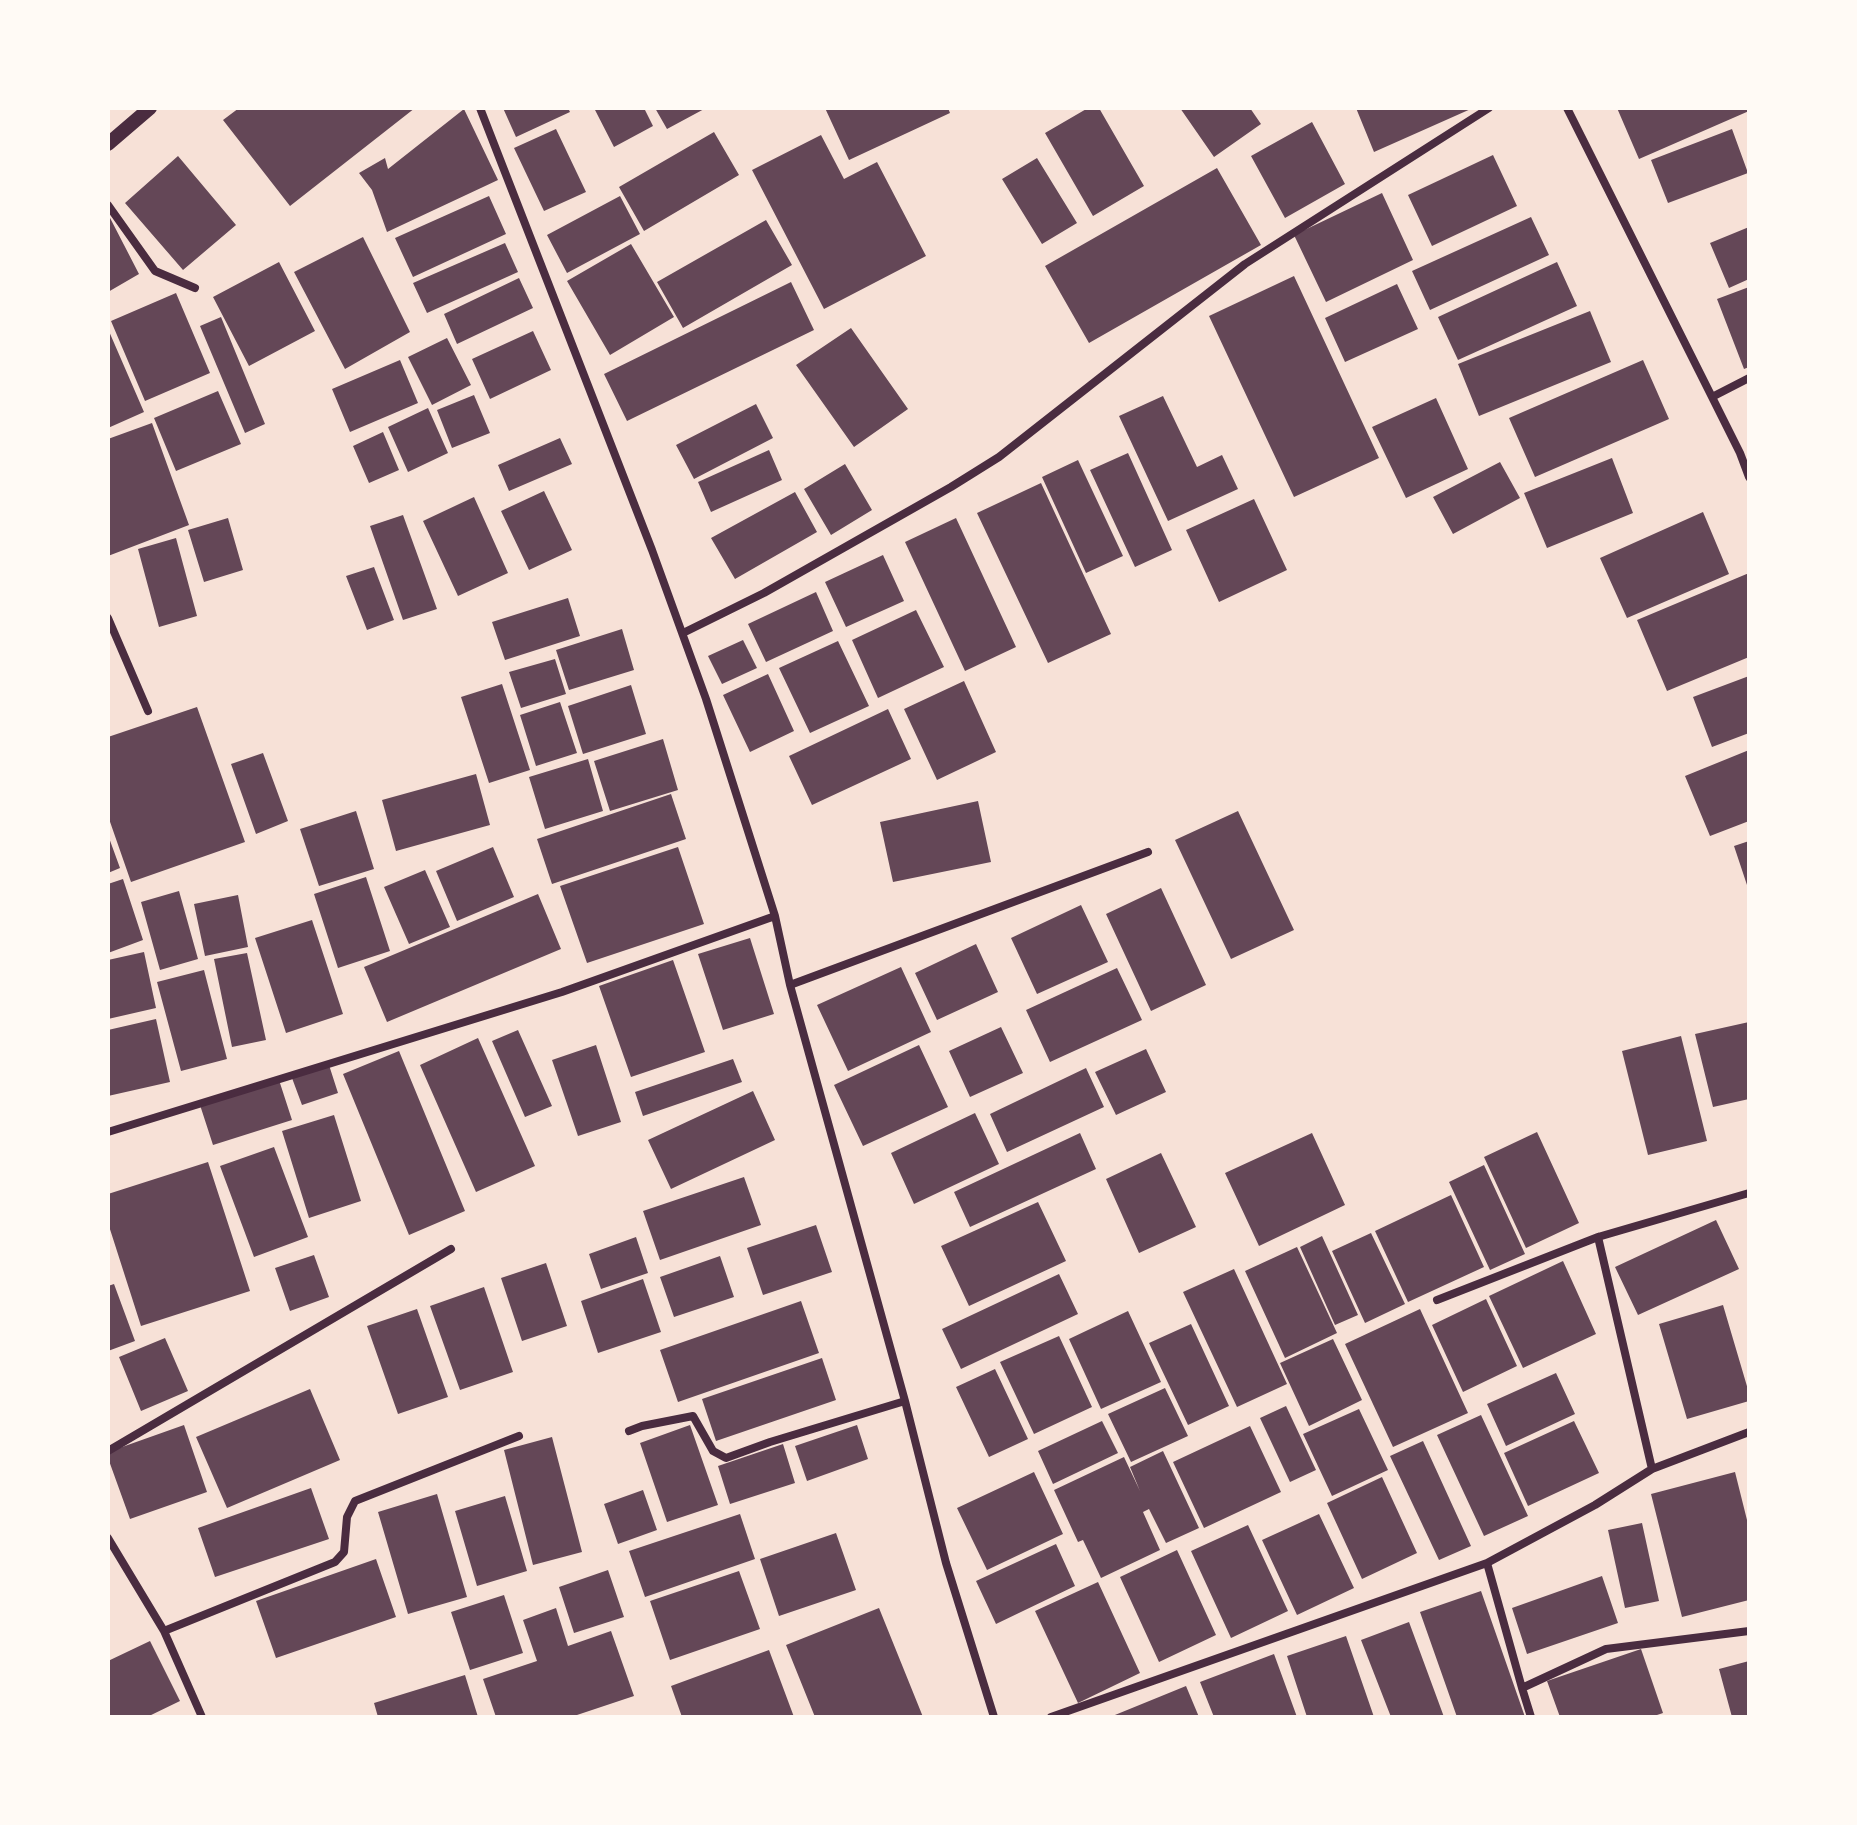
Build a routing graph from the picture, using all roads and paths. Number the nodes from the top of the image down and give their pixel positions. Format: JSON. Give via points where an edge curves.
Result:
{"nodes":[{"id":1,"x":150,"y":108,"type":"edge"},
{"id":2,"x":480,"y":108,"type":"edge"},
{"id":3,"x":1489,"y":108,"type":"edge"},
{"id":4,"x":1567,"y":108,"type":"edge"},
{"id":5,"x":108,"y":144,"type":"edge"},
{"id":6,"x":108,"y":205,"type":"edge"},
{"id":7,"x":195,"y":288,"type":"dead end"},
{"id":8,"x":1749,"y":378,"type":"edge"},
{"id":9,"x":1712,"y":397,"type":"junction"},
{"id":10,"x":1749,"y":477,"type":"edge"},
{"id":11,"x":108,"y":618,"type":"edge"},
{"id":12,"x":683,"y":633,"type":"junction"},
{"id":13,"x":148,"y":711,"type":"dead end"},
{"id":14,"x":1148,"y":852,"type":"dead end"},
{"id":15,"x":775,"y":916,"type":"junction"},
{"id":16,"x":790,"y":985,"type":"junction"},
{"id":17,"x":108,"y":1132,"type":"edge"},
{"id":18,"x":1749,"y":1193,"type":"edge"},
{"id":19,"x":1598,"y":1237,"type":"junction"},
{"id":20,"x":451,"y":1249,"type":"dead end"},
{"id":21,"x":1437,"y":1300,"type":"dead end"},
{"id":22,"x":905,"y":1401,"type":"junction"},
{"id":23,"x":629,"y":1431,"type":"dead end"},
{"id":24,"x":1749,"y":1432,"type":"edge"},
{"id":25,"x":519,"y":1436,"type":"dead end"},
{"id":26,"x":108,"y":1451,"type":"edge"},
{"id":27,"x":1652,"y":1469,"type":"junction"},
{"id":28,"x":108,"y":1538,"type":"edge"},
{"id":29,"x":1487,"y":1563,"type":"junction"},
{"id":30,"x":164,"y":1631,"type":"junction"},
{"id":31,"x":1749,"y":1631,"type":"edge"},
{"id":32,"x":1522,"y":1688,"type":"junction"},
{"id":33,"x":202,"y":1717,"type":"edge"},
{"id":34,"x":994,"y":1717,"type":"edge"},
{"id":35,"x":1051,"y":1717,"type":"edge"},
{"id":36,"x":1531,"y":1717,"type":"edge"}],
"edges":[{"from":1,"to":5,"type":"street"},
{"from":2,"to":12,"type":"street"},
{"from":3,"to":12,"type":"street","via":[[1245,264],[999,457],[764,593]]},
{"from":4,"to":9,"type":"street"},
{"from":6,"to":7,"type":"street","via":[[155,271]]},
{"from":8,"to":9,"type":"street"},
{"from":9,"to":10,"type":"street"},
{"from":11,"to":13,"type":"street"},
{"from":12,"to":15,"type":"street"},
{"from":14,"to":16,"type":"street"},
{"from":15,"to":16,"type":"street"},
{"from":15,"to":17,"type":"street","via":[[562,992]]},
{"from":16,"to":22,"type":"street"},
{"from":18,"to":19,"type":"street"},
{"from":19,"to":21,"type":"street"},
{"from":19,"to":27,"type":"street"},
{"from":20,"to":26,"type":"street"},
{"from":22,"to":23,"type":"street","via":[[726,1458],[713,1451],[693,1416]]},
{"from":22,"to":34,"type":"street","via":[[946,1563]]},
{"from":24,"to":27,"type":"street"},
{"from":25,"to":30,"type":"street","via":[[355,1501],[347,1517],[344,1552],[335,1562]]},
{"from":27,"to":29,"type":"street"},
{"from":28,"to":30,"type":"street"},
{"from":29,"to":32,"type":"street"},
{"from":29,"to":35,"type":"street"},
{"from":30,"to":33,"type":"street"},
{"from":31,"to":32,"type":"street","via":[[1606,1649]]},
{"from":32,"to":36,"type":"street"}]}
